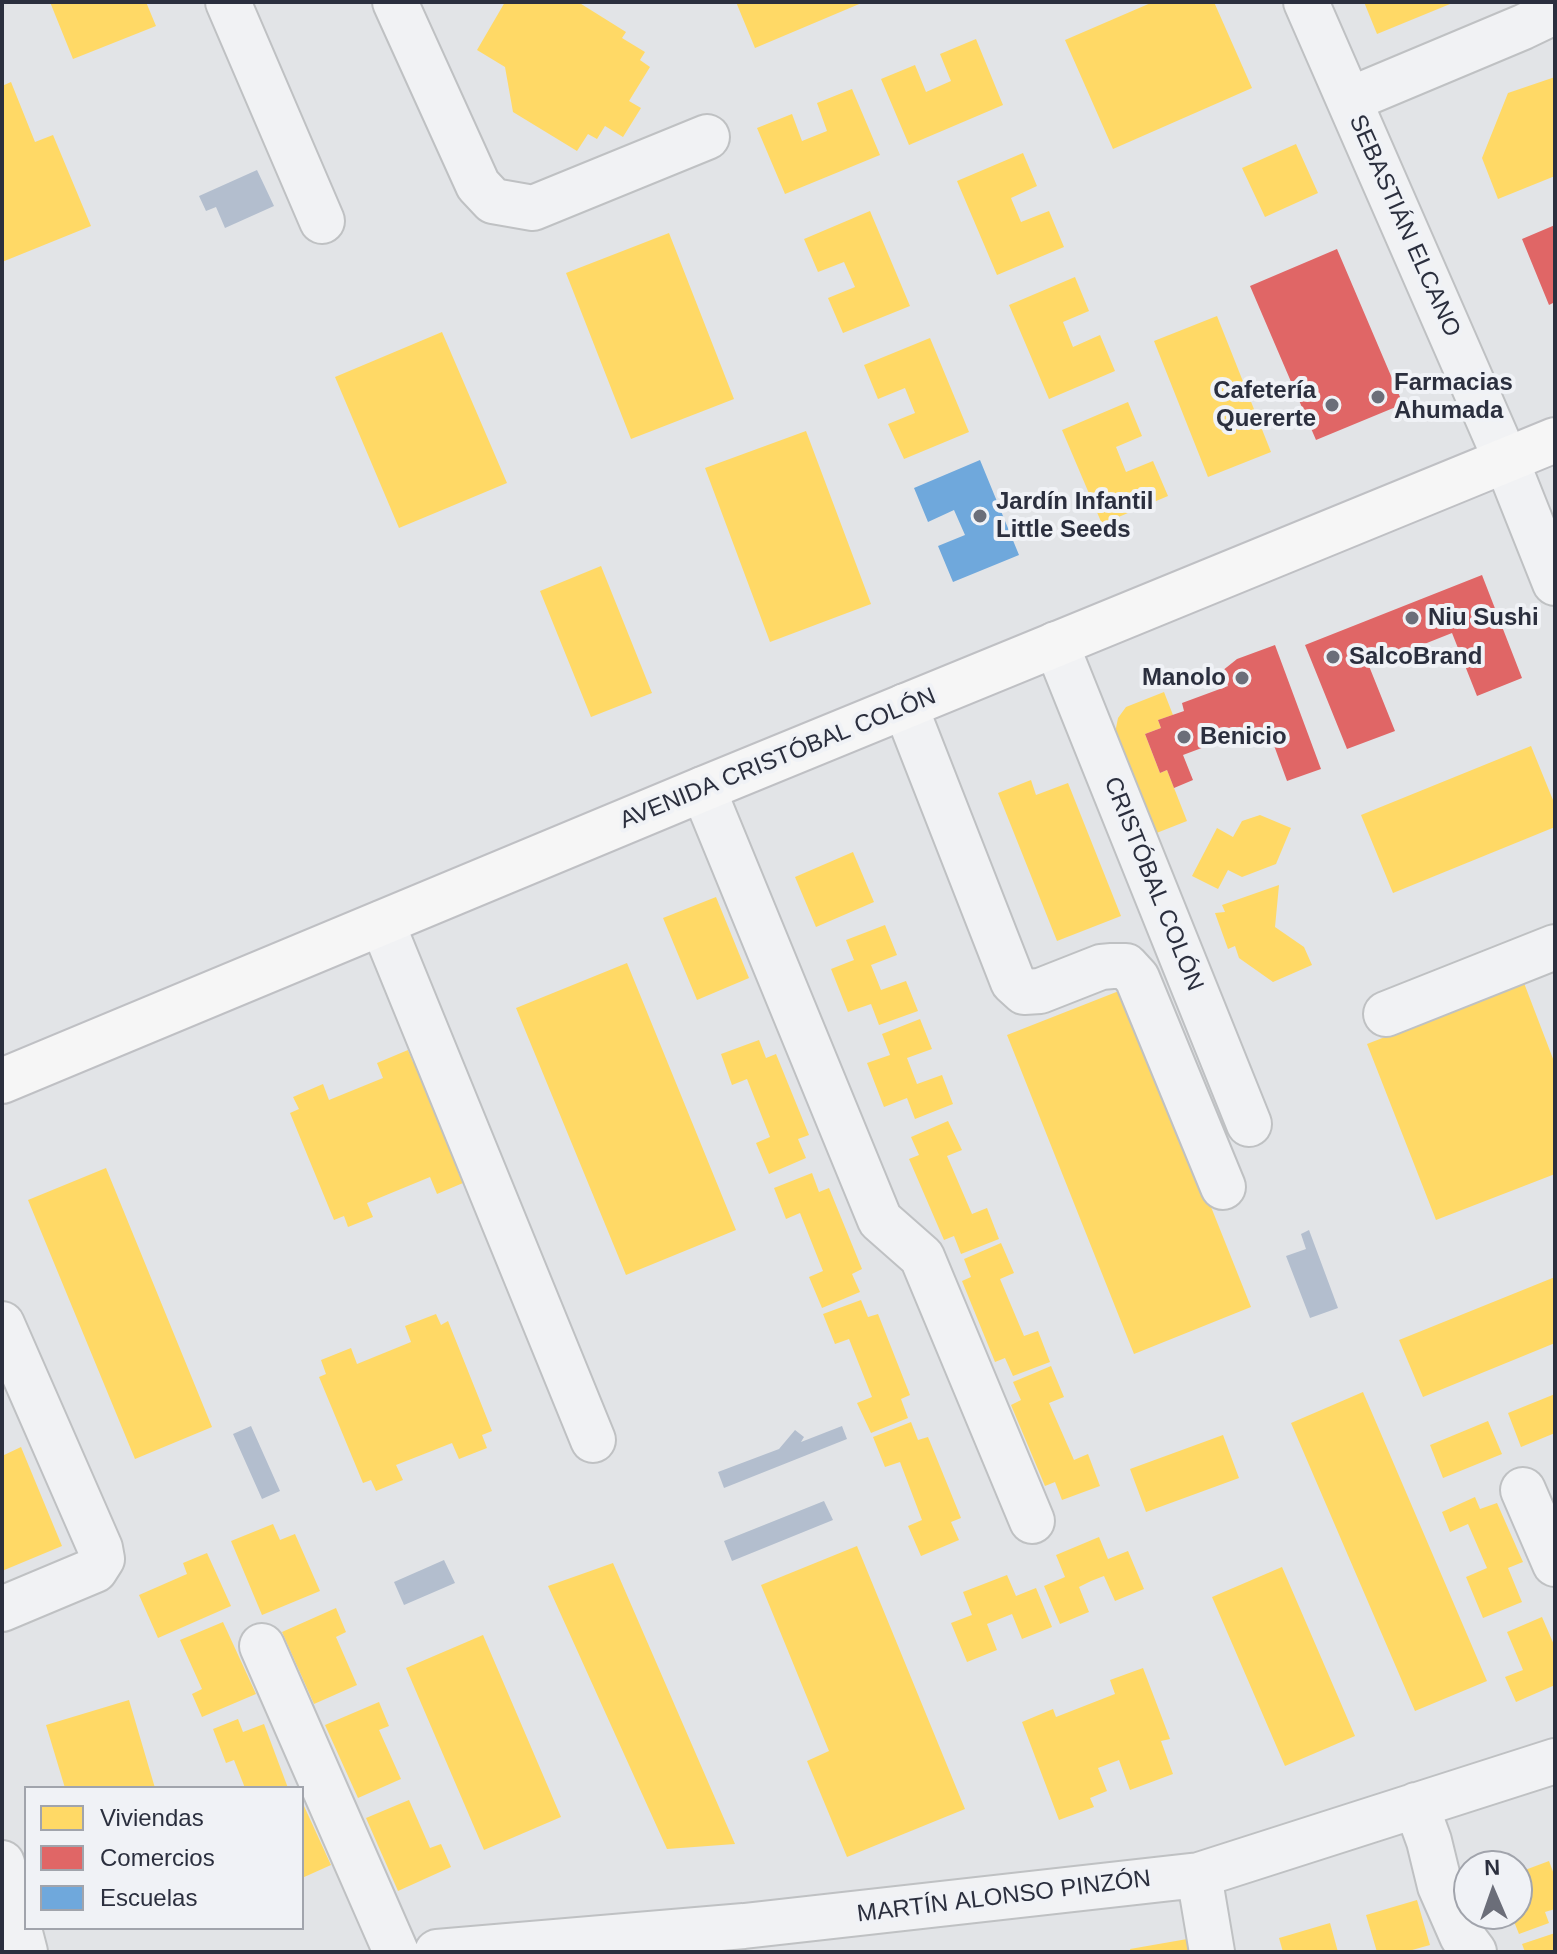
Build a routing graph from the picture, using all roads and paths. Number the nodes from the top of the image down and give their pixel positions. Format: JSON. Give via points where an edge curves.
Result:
{"nodes":[{"id":1,"x":228,"y":2,"type":"edge"},
{"id":2,"x":395,"y":2,"type":"edge"},
{"id":3,"x":1306,"y":2,"type":"edge"},
{"id":4,"x":1555,"y":4,"type":"edge"},
{"id":5,"x":1349,"y":100,"type":"junction"},
{"id":6,"x":707,"y":137,"type":"dead end"},
{"id":7,"x":322,"y":221,"type":"dead end"},
{"id":8,"x":1555,"y":440,"type":"edge"},
{"id":9,"x":1506,"y":460,"type":"junction"},
{"id":10,"x":1555,"y":583,"type":"edge"},
{"id":11,"x":1056,"y":644,"type":"junction"},
{"id":12,"x":905,"y":706,"type":"junction"},
{"id":13,"x":703,"y":789,"type":"junction"},
{"id":14,"x":382,"y":923,"type":"junction"},
{"id":15,"x":1555,"y":947,"type":"edge"},
{"id":16,"x":1386,"y":1014,"type":"dead end"},
{"id":17,"x":2,"y":1081,"type":"edge"},
{"id":18,"x":1249,"y":1124,"type":"dead end"},
{"id":19,"x":1223,"y":1187,"type":"dead end"},
{"id":20,"x":2,"y":1324,"type":"edge"},
{"id":21,"x":16,"y":1396,"type":"edge"},
{"id":22,"x":593,"y":1440,"type":"dead end"},
{"id":23,"x":1523,"y":1490,"type":"dead end"},
{"id":24,"x":1032,"y":1521,"type":"dead end"},
{"id":25,"x":1555,"y":1564,"type":"edge"},
{"id":26,"x":2,"y":1609,"type":"edge"},
{"id":27,"x":262,"y":1646,"type":"dead end"},
{"id":28,"x":1555,"y":1761,"type":"edge"},
{"id":29,"x":1416,"y":1805,"type":"junction"},
{"id":30,"x":2,"y":1863,"type":"edge"},
{"id":31,"x":1199,"y":1875,"type":"junction"},
{"id":32,"x":757,"y":1939,"type":"edge"},
{"id":33,"x":664,"y":1942,"type":"edge"},
{"id":34,"x":25,"y":1952,"type":"edge"},
{"id":35,"x":396,"y":1952,"type":"edge"},
{"id":36,"x":437,"y":1952,"type":"edge"},
{"id":37,"x":1212,"y":1952,"type":"edge"},
{"id":38,"x":1474,"y":1952,"type":"edge"}],
"edges":[{"from":1,"to":7,"type":"street"},
{"from":2,"to":6,"type":"street","via":[[478,185],[493,201],[533,208]]},
{"from":3,"to":5,"type":"street","name":"SEBASTIÁN ELCANO"},
{"from":4,"to":5,"type":"street","via":[[1550,14],[1523,27]]},
{"from":5,"to":9,"type":"street","name":"SEBASTIÁN ELCANO"},
{"from":8,"to":9,"type":"main road","name":"AVENIDA CRISTÓBAL COLÓN"},
{"from":9,"to":10,"type":"street","name":"SEBASTIÁN ELCANO"},
{"from":9,"to":11,"type":"main road","name":"AVENIDA CRISTÓBAL COLÓN"},
{"from":11,"to":12,"type":"main road","name":"AVENIDA CRISTÓBAL COLÓN"},
{"from":11,"to":18,"type":"street","name":"CRISTÓBAL COLÓN"},
{"from":12,"to":13,"type":"main road","name":"AVENIDA CRISTÓBAL COLÓN"},
{"from":12,"to":19,"type":"street","via":[[1013,982],[1024,992],[1040,991],[1101,967],[1126,966],[1137,978]]},
{"from":13,"to":14,"type":"main road","name":"AVENIDA CRISTÓBAL COLÓN"},
{"from":13,"to":24,"type":"street","via":[[880,1220],[922,1257]]},
{"from":14,"to":17,"type":"main road","name":"AVENIDA CRISTÓBAL COLÓN"},
{"from":14,"to":22,"type":"street"},
{"from":15,"to":16,"type":"street"},
{"from":20,"to":21,"type":"street"},
{"from":21,"to":26,"type":"street","via":[[102,1559],[95,1570]]},
{"from":23,"to":25,"type":"street"},
{"from":27,"to":35,"type":"street"},
{"from":28,"to":29,"type":"street","name":"MARTÍN ALONSO PINZÓN"},
{"from":29,"to":31,"type":"street","name":"MARTÍN ALONSO PINZÓN"},
{"from":29,"to":38,"type":"street","via":[[1440,1886]]},
{"from":30,"to":34,"type":"street"},
{"from":31,"to":32,"type":"street","name":"MARTÍN ALONSO PINZÓN"},
{"from":31,"to":37,"type":"street"},
{"from":32,"to":33,"type":"street","name":"MARTÍN ALONSO PINZÓN"},
{"from":33,"to":36,"type":"street","name":"MARTÍN ALONSO PINZÓN"}]}
